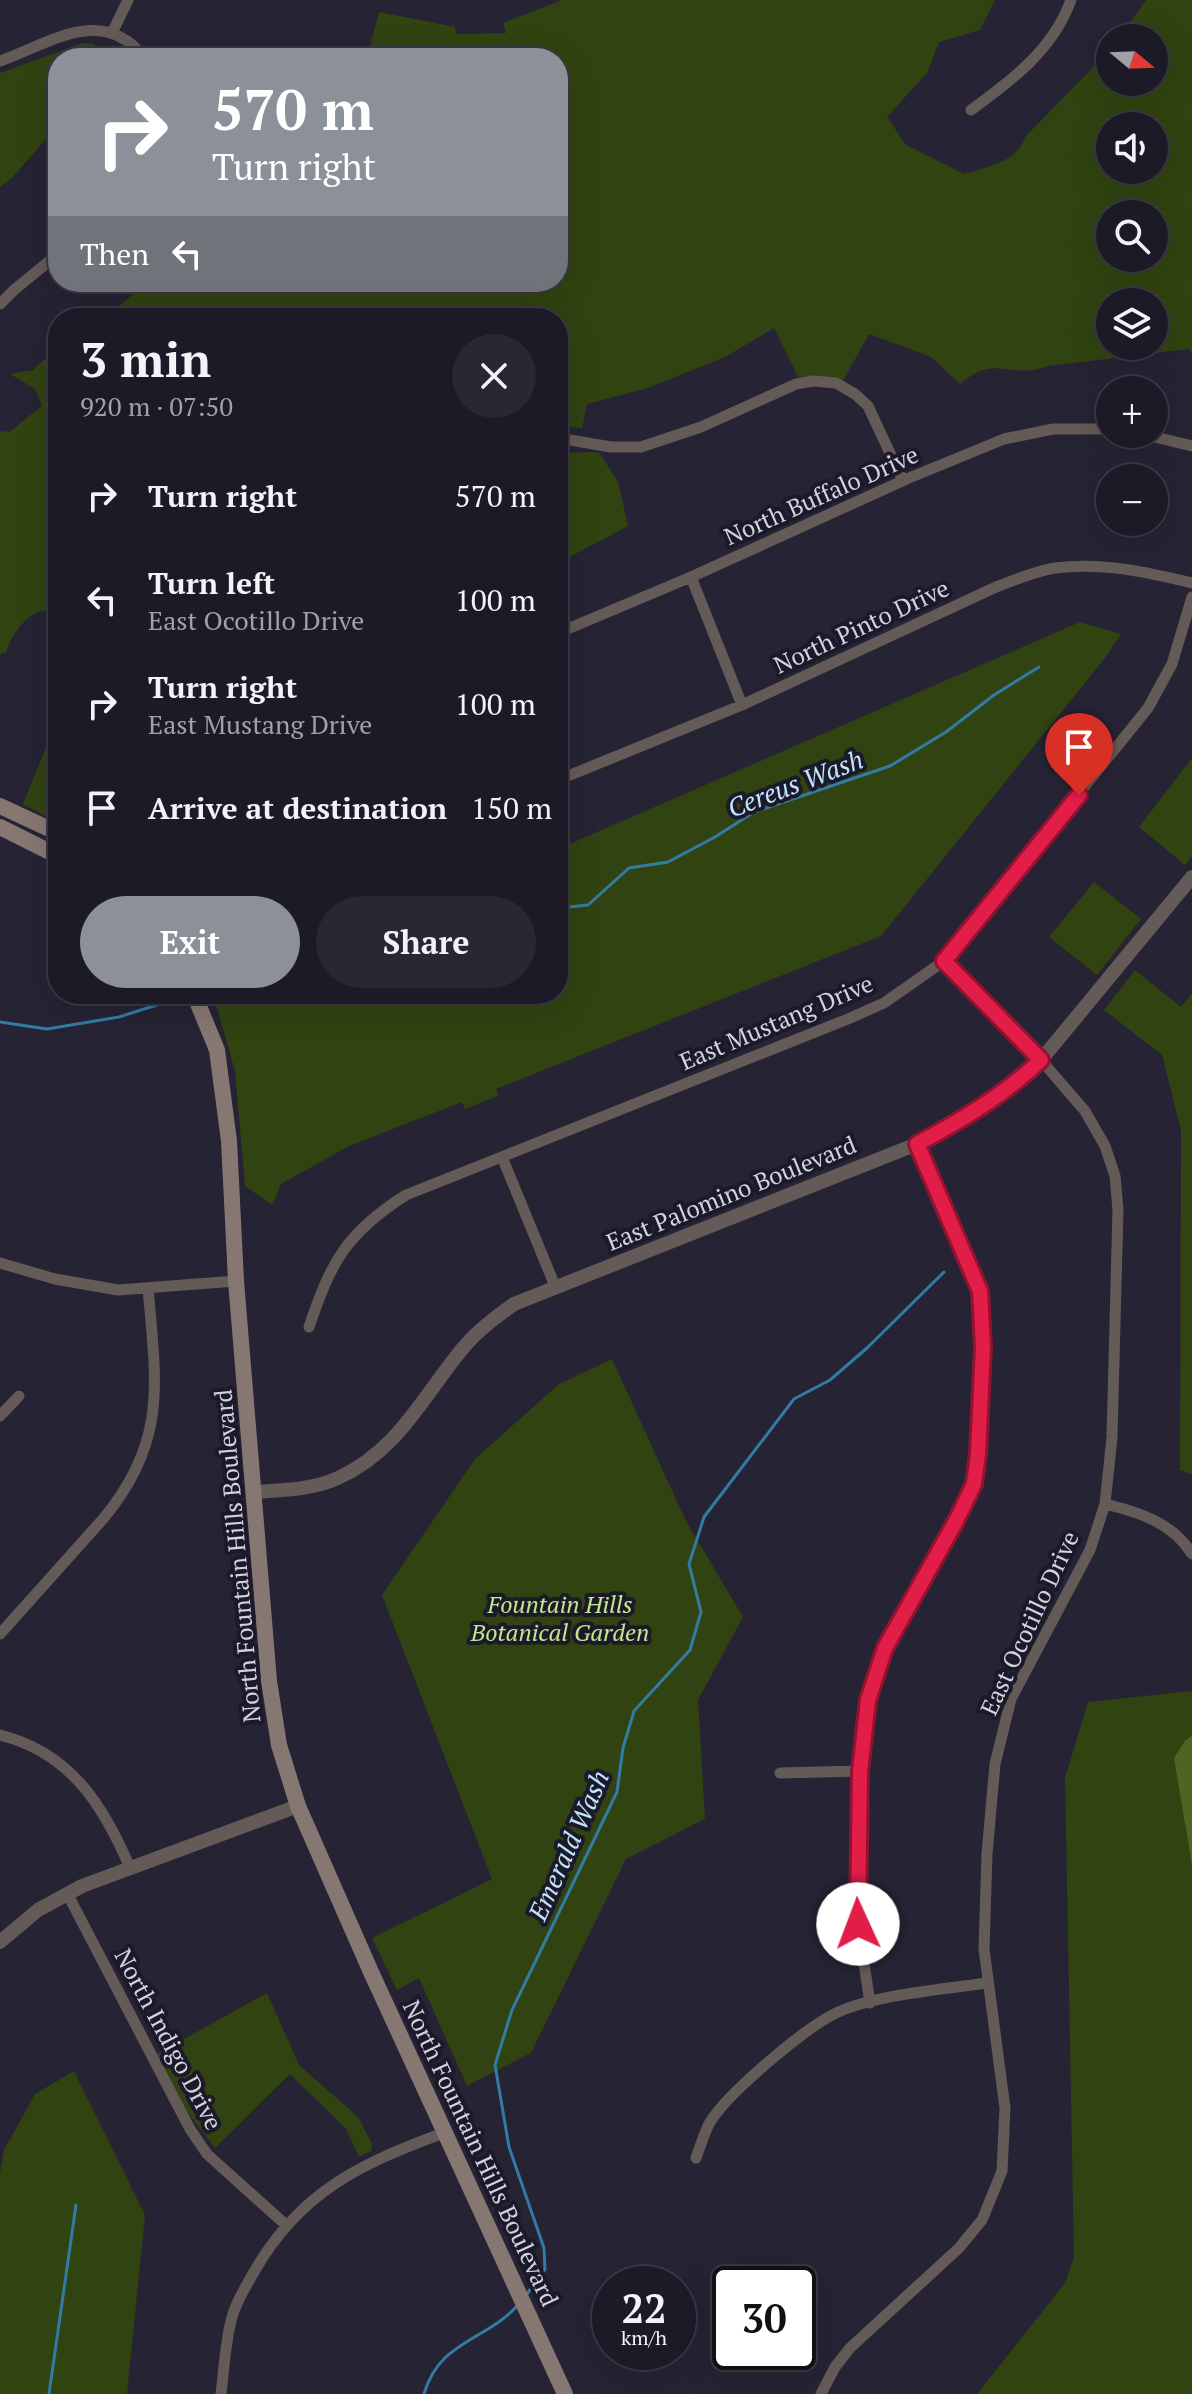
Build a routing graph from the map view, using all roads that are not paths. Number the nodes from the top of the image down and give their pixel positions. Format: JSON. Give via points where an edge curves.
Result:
{"nodes":[{"id":1,"x":128,"y":0,"type":"edge"},
{"id":2,"x":1071,"y":0,"type":"edge"},
{"id":3,"x":112,"y":33,"type":"junction"},
{"id":4,"x":136,"y":48,"type":"edge"},
{"id":5,"x":0,"y":61,"type":"edge"},
{"id":6,"x":971,"y":110,"type":"dead end"},
{"id":7,"x":48,"y":262,"type":"edge"},
{"id":8,"x":0,"y":304,"type":"edge"},
{"id":9,"x":1096,"y":428,"type":"edge"},
{"id":10,"x":570,"y":440,"type":"dead end"},
{"id":11,"x":1168,"y":440,"type":"edge"},
{"id":12,"x":1192,"y":446,"type":"edge"},
{"id":13,"x":903,"y":481,"type":"junction"},
{"id":14,"x":691,"y":577,"type":"junction"},
{"id":15,"x":1192,"y":583,"type":"edge"},
{"id":16,"x":1192,"y":597,"type":"edge"},
{"id":17,"x":568,"y":629,"type":"edge"},
{"id":18,"x":742,"y":705,"type":"junction"},
{"id":19,"x":568,"y":776,"type":"edge"},
{"id":20,"x":4,"y":807,"type":"edge"},
{"id":21,"x":48,"y":828,"type":"edge"},
{"id":22,"x":1,"y":829,"type":"edge"},
{"id":23,"x":48,"y":851,"type":"edge"},
{"id":24,"x":1192,"y":877,"type":"edge"},
{"id":25,"x":944,"y":961,"type":"junction"},
{"id":26,"x":198,"y":1004,"type":"edge"},
{"id":27,"x":1041,"y":1060,"type":"junction"},
{"id":28,"x":917,"y":1144,"type":"junction"},
{"id":29,"x":502,"y":1157,"type":"junction"},
{"id":30,"x":0,"y":1263,"type":"edge"},
{"id":31,"x":236,"y":1281,"type":"junction"},
{"id":32,"x":555,"y":1286,"type":"junction"},
{"id":33,"x":148,"y":1288,"type":"junction"},
{"id":34,"x":309,"y":1327,"type":"dead end"},
{"id":35,"x":19,"y":1396,"type":"dead end"},
{"id":36,"x":0,"y":1416,"type":"edge"},
{"id":37,"x":254,"y":1492,"type":"junction"},
{"id":38,"x":1105,"y":1504,"type":"junction"},
{"id":39,"x":1192,"y":1554,"type":"edge"},
{"id":40,"x":0,"y":1634,"type":"edge"},
{"id":41,"x":0,"y":1735,"type":"edge"},
{"id":42,"x":860,"y":1771,"type":"junction"},
{"id":43,"x":780,"y":1773,"type":"dead end"},
{"id":44,"x":298,"y":1806,"type":"junction"},
{"id":45,"x":130,"y":1868,"type":"junction"},
{"id":46,"x":67,"y":1893,"type":"junction"},
{"id":47,"x":0,"y":1942,"type":"edge"},
{"id":48,"x":987,"y":1983,"type":"junction"},
{"id":49,"x":870,"y":2003,"type":"junction"},
{"id":50,"x":446,"y":2132,"type":"junction"},
{"id":51,"x":696,"y":2158,"type":"dead end"},
{"id":52,"x":286,"y":2225,"type":"junction"},
{"id":53,"x":221,"y":2394,"type":"edge"},
{"id":54,"x":565,"y":2394,"type":"edge"},
{"id":55,"x":821,"y":2394,"type":"edge"}],
"edges":[{"from":1,"to":3,"type":"street"},
{"from":2,"to":6,"type":"street","via":[[1033,61]]},
{"from":3,"to":4,"type":"street"},
{"from":3,"to":5,"type":"street","via":[[76,31]]},
{"from":7,"to":8,"type":"street"},
{"from":9,"to":13,"type":"street","name":"North Buffalo Drive","via":[[1004,439]]},
{"from":10,"to":13,"type":"street","via":[[641,447],[701,427],[796,384],[836,383],[868,406]]},
{"from":11,"to":12,"type":"street"},
{"from":13,"to":14,"type":"street","name":"North Buffalo Drive"},
{"from":14,"to":17,"type":"street","name":"North Buffalo Drive"},
{"from":14,"to":18,"type":"street"},
{"from":15,"to":18,"type":"street","name":"North Pinto Drive","via":[[1128,569],[1054,568],[996,587]]},
{"from":16,"to":25,"type":"street","name":"East Mustang Drive","via":[[1172,664],[1148,708]]},
{"from":18,"to":19,"type":"street","name":"North Pinto Drive"},
{"from":20,"to":21,"type":"main road"},
{"from":20,"to":22,"type":"street"},
{"from":22,"to":23,"type":"main road"},
{"from":24,"to":27,"type":"street","name":"East Palomino Boulevard"},
{"from":25,"to":27,"type":"street","name":"East Ocotillo Drive"},
{"from":25,"to":29,"type":"street","name":"East Mustang Drive","via":[[884,1003],[848,1019]]},
{"from":26,"to":31,"type":"main road","name":"North Fountain Hills Boulevard","via":[[217,1050],[223,1086]]},
{"from":27,"to":28,"type":"street","name":"East Palomino Boulevard","via":[[963,1120]]},
{"from":27,"to":38,"type":"street","name":"East Ocotillo Drive","via":[[1085,1111],[1115,1176],[1112,1437]]},
{"from":28,"to":32,"type":"street","name":"East Palomino Boulevard"},
{"from":28,"to":42,"type":"street","via":[[980,1291],[978,1454],[974,1484],[885,1648],[868,1700]]},
{"from":29,"to":32,"type":"street"},
{"from":29,"to":34,"type":"street","name":"East Mustang Drive","via":[[406,1195],[363,1226],[331,1268]]},
{"from":30,"to":33,"type":"street","via":[[118,1290]]},
{"from":31,"to":33,"type":"street"},
{"from":31,"to":37,"type":"main road","name":"North Fountain Hills Boulevard"},
{"from":32,"to":37,"type":"street","name":"East Palomino Boulevard","via":[[514,1304],[484,1327],[398,1435],[365,1462],[319,1485]]},
{"from":33,"to":40,"type":"street","via":[[155,1403],[139,1467],[118,1501]]},
{"from":35,"to":36,"type":"street"},
{"from":37,"to":44,"type":"main road","name":"North Fountain Hills Boulevard","via":[[274,1720]]},
{"from":38,"to":39,"type":"street","via":[[1147,1515]]},
{"from":38,"to":48,"type":"street","name":"East Ocotillo Drive","via":[[1090,1550],[1011,1699],[1000,1737],[987,1854]]},
{"from":41,"to":45,"type":"street","via":[[54,1759],[77,1779],[104,1812]]},
{"from":42,"to":43,"type":"street"},
{"from":42,"to":49,"type":"street","via":[[858,1924]]},
{"from":44,"to":45,"type":"street"},
{"from":44,"to":50,"type":"main road","name":"North Fountain Hills Boulevard"},
{"from":45,"to":46,"type":"street"},
{"from":46,"to":47,"type":"street"},
{"from":46,"to":52,"type":"street","name":"North Indigo Drive","via":[[190,2129],[207,2154]]},
{"from":48,"to":49,"type":"street"},
{"from":48,"to":55,"type":"street","name":"East Ocotillo Drive","via":[[1005,2108],[1002,2171],[982,2220],[959,2248],[850,2348]]},
{"from":49,"to":51,"type":"street","via":[[833,2015],[760,2070],[710,2123]]},
{"from":50,"to":52,"type":"street","via":[[337,2180]]},
{"from":50,"to":54,"type":"main road","name":"North Fountain Hills Boulevard"},
{"from":52,"to":53,"type":"street","via":[[262,2258],[231,2319]]}]}
